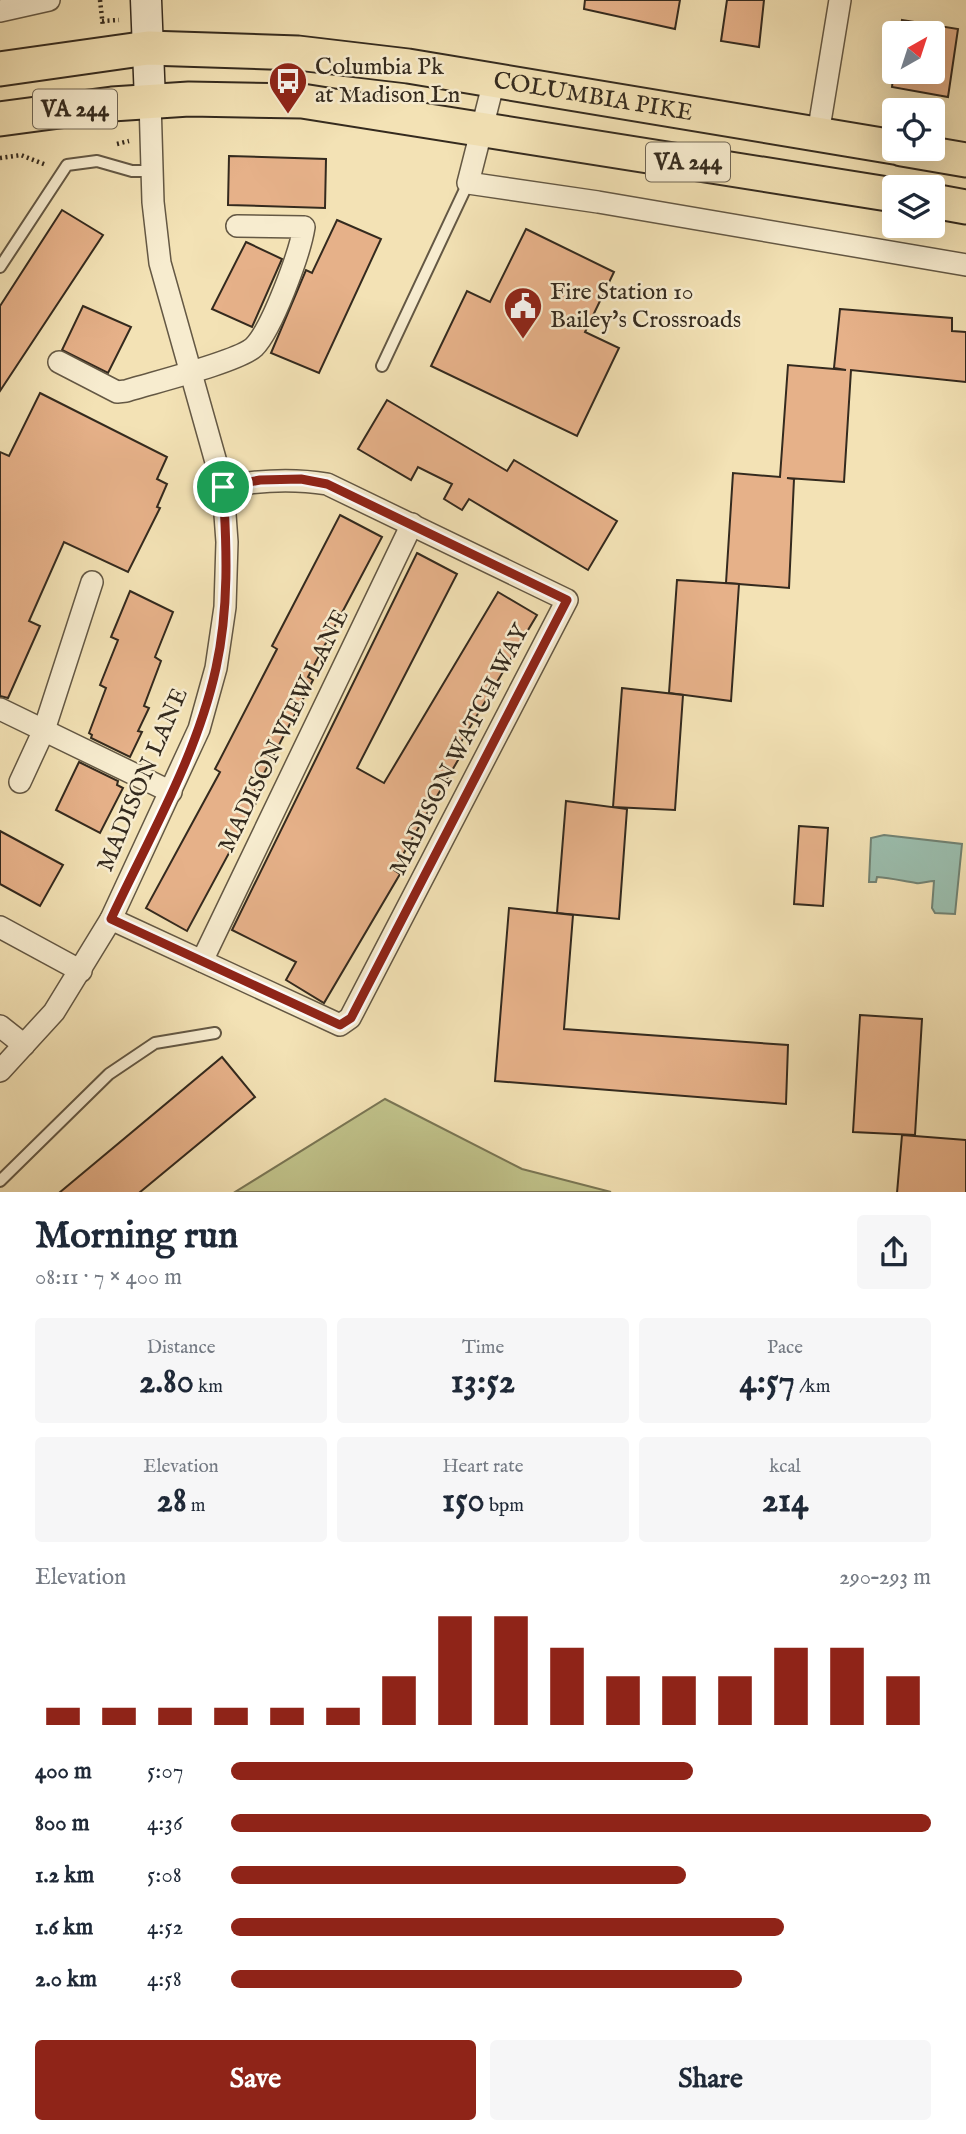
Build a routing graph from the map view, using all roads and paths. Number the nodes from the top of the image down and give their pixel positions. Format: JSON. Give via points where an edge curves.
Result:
{"nodes":[{"id":1,"x":49,"y":0,"type":"edge"},
{"id":2,"x":146,"y":0,"type":"edge"},
{"id":3,"x":840,"y":0,"type":"edge"},
{"id":4,"x":0,"y":11,"type":"edge"},
{"id":5,"x":148,"y":48,"type":"junction"},
{"id":6,"x":0,"y":69,"type":"edge"},
{"id":7,"x":494,"y":80,"type":"junction"},
{"id":8,"x":150,"y":101,"type":"junction"},
{"id":9,"x":0,"y":118,"type":"edge"},
{"id":10,"x":482,"y":128,"type":"junction"},
{"id":11,"x":818,"y":134,"type":"junction"},
{"id":12,"x":882,"y":145,"type":"edge"},
{"id":13,"x":945,"y":156,"type":"edge"},
{"id":14,"x":966,"y":160,"type":"edge"},
{"id":15,"x":152,"y":171,"type":"junction"},
{"id":16,"x":468,"y":183,"type":"junction"},
{"id":17,"x":882,"y":193,"type":"edge"},
{"id":18,"x":945,"y":203,"type":"edge"},
{"id":19,"x":966,"y":207,"type":"edge"},
{"id":20,"x":237,"y":226,"type":"dead end"},
{"id":21,"x":966,"y":265,"type":"edge"},
{"id":22,"x":0,"y":267,"type":"edge"},
{"id":23,"x":58,"y":362,"type":"dead end"},
{"id":24,"x":382,"y":366,"type":"dead end"},
{"id":25,"x":189,"y":370,"type":"junction"},
{"id":26,"x":223,"y":487,"type":"junction"},
{"id":27,"x":412,"y":524,"type":"junction"},
{"id":28,"x":92,"y":582,"type":"dead end"},
{"id":29,"x":0,"y":709,"type":"edge"},
{"id":30,"x":44,"y":730,"type":"junction"},
{"id":31,"x":20,"y":782,"type":"dead end"},
{"id":32,"x":171,"y":792,"type":"junction"},
{"id":33,"x":111,"y":919,"type":"junction"},
{"id":34,"x":0,"y":928,"type":"edge"},
{"id":35,"x":202,"y":961,"type":"junction"},
{"id":36,"x":82,"y":971,"type":"junction"},
{"id":37,"x":0,"y":1026,"type":"edge"},
{"id":38,"x":215,"y":1032,"type":"dead end"},
{"id":39,"x":24,"y":1045,"type":"junction"},
{"id":40,"x":0,"y":1071,"type":"edge"},
{"id":41,"x":0,"y":1181,"type":"edge"}],
"edges":[{"from":1,"to":4,"type":"street"},
{"from":2,"to":5,"type":"street"},
{"from":3,"to":11,"type":"street"},
{"from":5,"to":6,"type":"main road","name":"COLUMBIA PIKE","number":"VA 244"},
{"from":5,"to":7,"type":"main road","name":"COLUMBIA PIKE","number":"VA 244","via":[[298,53]]},
{"from":5,"to":8,"type":"street"},
{"from":7,"to":10,"type":"street"},
{"from":7,"to":11,"type":"main road","name":"COLUMBIA PIKE","number":"VA 244"},
{"from":8,"to":9,"type":"main road","name":"COLUMBIA PIKE","number":"VA 244"},
{"from":8,"to":10,"type":"main road","name":"COLUMBIA PIKE","number":"VA 244","via":[[302,101]]},
{"from":8,"to":15,"type":"street","name":"MADISON LANE"},
{"from":10,"to":16,"type":"street"},
{"from":10,"to":17,"type":"main road","name":"COLUMBIA PIKE","number":"VA 244"},
{"from":11,"to":12,"type":"main road","name":"COLUMBIA PIKE","number":"VA 244"},
{"from":13,"to":14,"type":"main road"},
{"from":15,"to":22,"type":"lane","via":[[132,172],[97,161],[67,165]]},
{"from":15,"to":25,"type":"street","name":"MADISON LANE","via":[[160,263]]},
{"from":16,"to":21,"type":"street"},
{"from":16,"to":24,"type":"lane"},
{"from":18,"to":19,"type":"main road"},
{"from":20,"to":25,"type":"street","via":[[304,227],[300,253],[253,348],[229,360]]},
{"from":23,"to":25,"type":"street","via":[[117,392]]},
{"from":25,"to":26,"type":"street","name":"MADISON LANE"},
{"from":26,"to":27,"type":"street","name":"MADISON WATCH WAY","via":[[260,480],[327,484]]},
{"from":26,"to":32,"type":"street","name":"MADISON LANE","via":[[225,607],[216,668],[199,729]]},
{"from":27,"to":35,"type":"street","name":"MADISON VIEW LANE"},
{"from":27,"to":35,"type":"street","name":"MADISON WATCH WAY","via":[[567,600],[351,1018],[340,1025]]},
{"from":28,"to":30,"type":"street"},
{"from":29,"to":30,"type":"street"},
{"from":30,"to":31,"type":"street"},
{"from":30,"to":32,"type":"street"},
{"from":32,"to":33,"type":"street","name":"MADISON LANE"},
{"from":33,"to":35,"type":"street","name":"MADISON WATCH WAY"},
{"from":33,"to":36,"type":"street","name":"MADISON LANE"},
{"from":34,"to":36,"type":"street"},
{"from":36,"to":39,"type":"street","name":"MADISON LANE"},
{"from":37,"to":39,"type":"street"},
{"from":38,"to":41,"type":"lane","via":[[155,1043],[109,1074]]},
{"from":39,"to":40,"type":"street","name":"MADISON LANE"}]}
